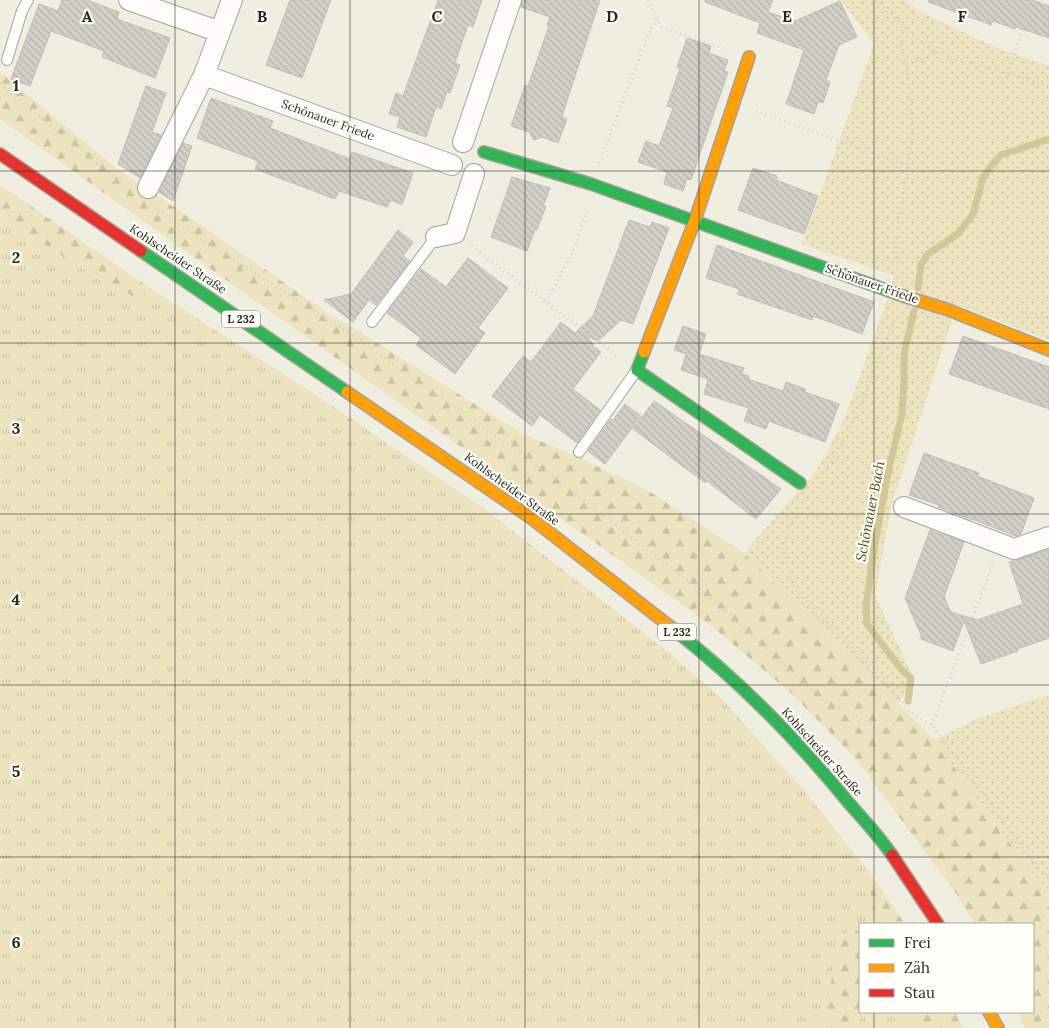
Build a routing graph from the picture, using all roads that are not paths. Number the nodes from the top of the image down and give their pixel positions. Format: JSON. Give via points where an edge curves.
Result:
{"nodes":[{"id":1,"x":28,"y":0,"type":"edge"},
{"id":2,"x":128,"y":0,"type":"edge"},
{"id":3,"x":232,"y":0,"type":"edge"},
{"id":4,"x":511,"y":0,"type":"edge"},
{"id":5,"x":220,"y":32,"type":"junction"},
{"id":6,"x":749,"y":57,"type":"road end"},
{"id":7,"x":7,"y":60,"type":"dead end"},
{"id":8,"x":204,"y":75,"type":"junction"},
{"id":9,"x":463,"y":142,"type":"dead end"},
{"id":10,"x":484,"y":152,"type":"dead end"},
{"id":11,"x":0,"y":154,"type":"edge"},
{"id":12,"x":452,"y":165,"type":"dead end"},
{"id":13,"x":474,"y":174,"type":"dead end"},
{"id":14,"x":150,"y":197,"type":"road end"},
{"id":15,"x":695,"y":220,"type":"junction"},
{"id":16,"x":445,"y":235,"type":"joint"},
{"id":17,"x":372,"y":322,"type":"dead end"},
{"id":18,"x":1049,"y":350,"type":"edge"},
{"id":19,"x":637,"y":370,"type":"junction"},
{"id":20,"x":579,"y":452,"type":"dead end"},
{"id":21,"x":800,"y":483,"type":"dead end"},
{"id":22,"x":904,"y":507,"type":"dead end"},
{"id":23,"x":1049,"y":537,"type":"edge"},
{"id":24,"x":937,"y":923,"type":"edge"},
{"id":25,"x":990,"y":1013,"type":"edge"},
{"id":26,"x":998,"y":1028,"type":"edge"}],
"edges":[{"from":1,"to":7,"type":"lane"},
{"from":2,"to":5,"type":"street"},
{"from":3,"to":5,"type":"street"},
{"from":4,"to":9,"type":"street"},
{"from":5,"to":8,"type":"street"},
{"from":6,"to":15,"type":"main road"},
{"from":8,"to":12,"type":"street","name":"Schönauer Friede"},
{"from":8,"to":14,"type":"street"},
{"from":10,"to":15,"type":"main road","name":"Schönauer Friede"},
{"from":11,"to":24,"type":"main road","name":"Kohlscheider Straße","number":"L 232","via":[[531,518],[692,644],[760,705],[817,764],[886,848]]},
{"from":13,"to":16,"type":"street"},
{"from":15,"to":18,"type":"main road","name":"Schönauer Friede","via":[[946,309]]},
{"from":15,"to":19,"type":"main road"},
{"from":16,"to":17,"type":"lane"},
{"from":19,"to":20,"type":"lane"},
{"from":19,"to":21,"type":"main road"},
{"from":22,"to":23,"type":"street","via":[[1014,549]]},
{"from":25,"to":26,"type":"main road"}]}
